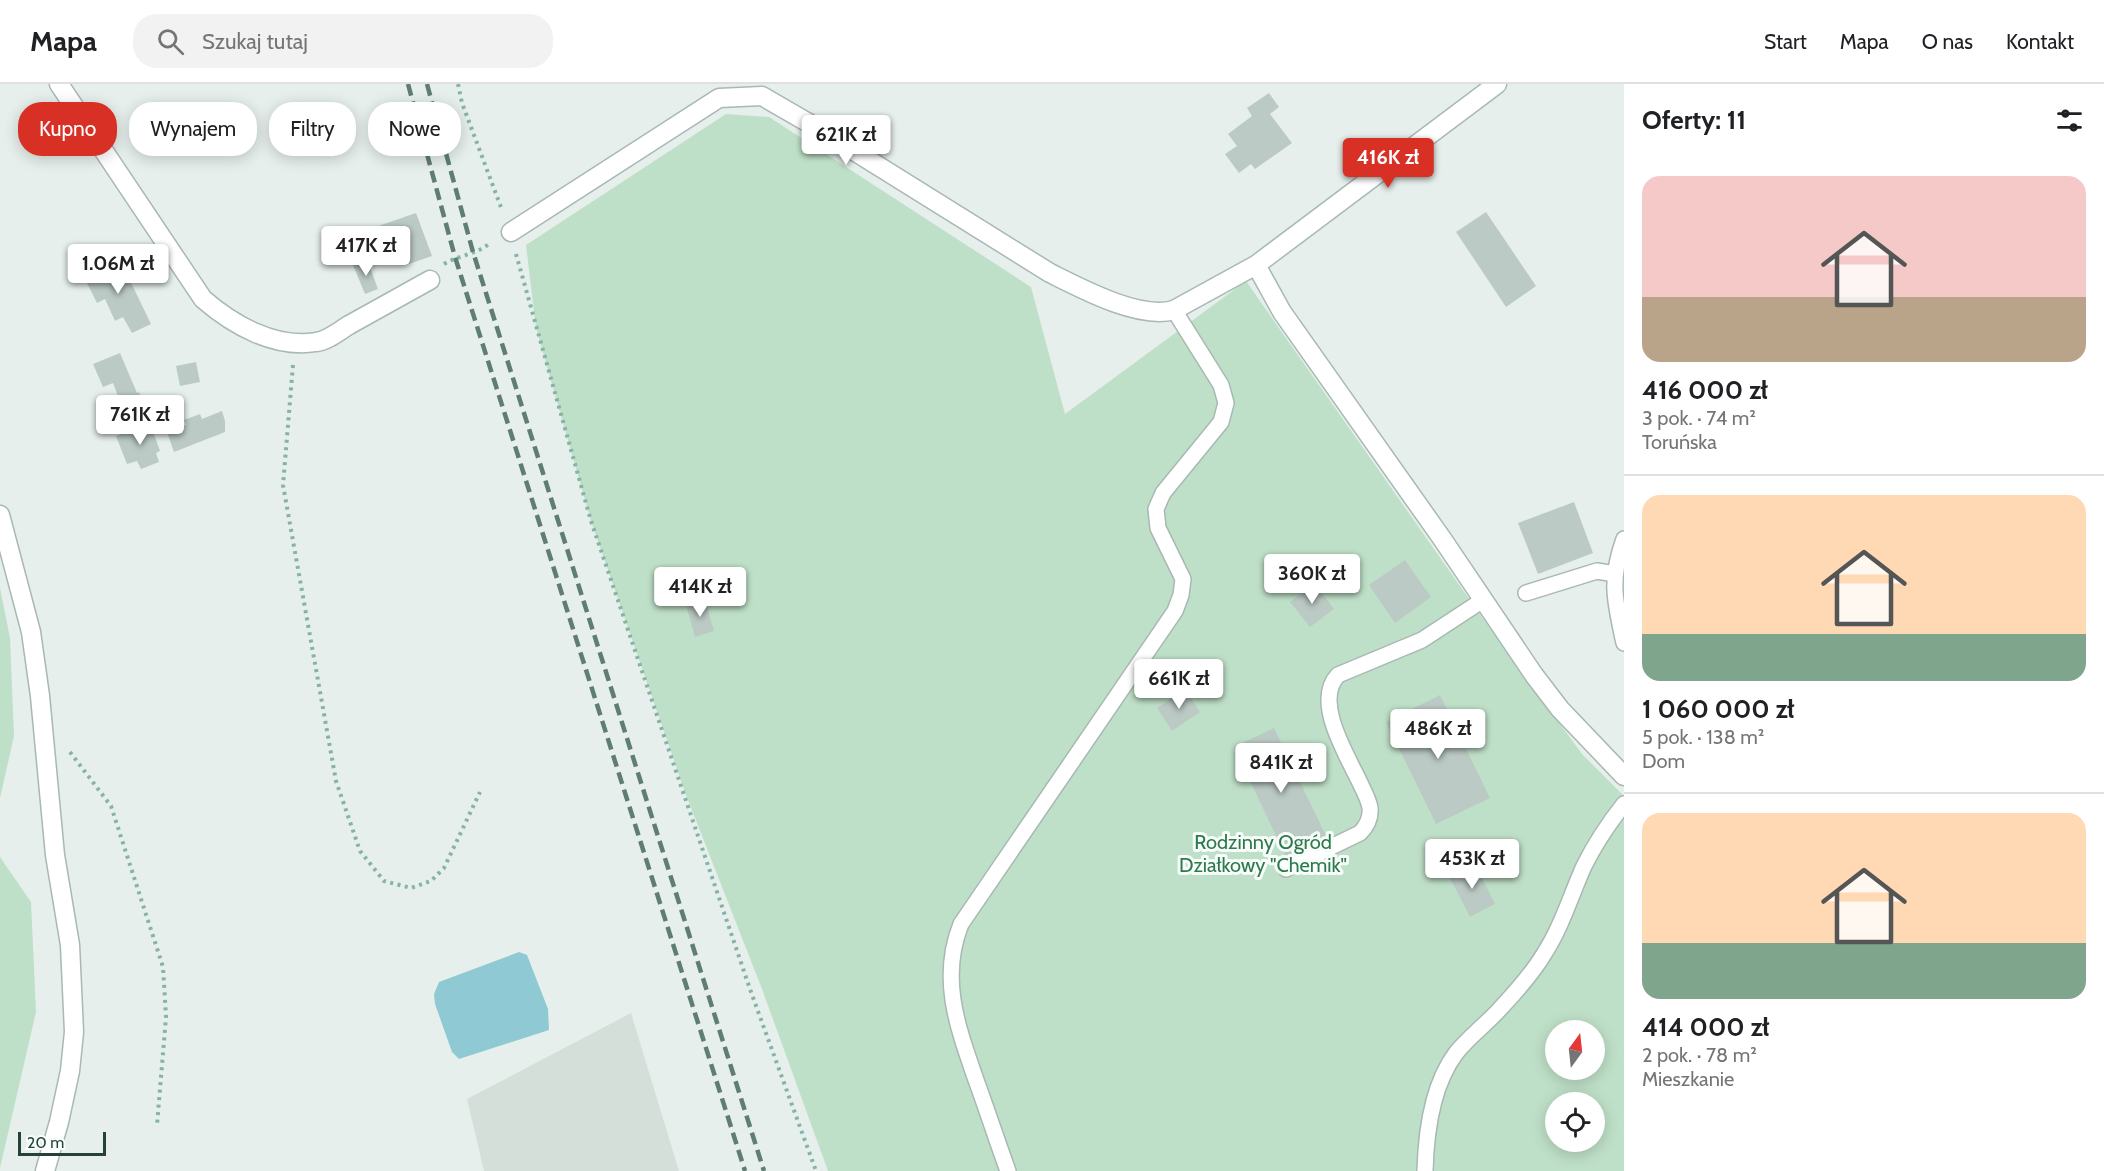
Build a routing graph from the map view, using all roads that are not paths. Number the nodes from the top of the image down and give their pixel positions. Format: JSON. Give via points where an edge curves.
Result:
{"nodes":[{"id":1,"x":59,"y":84,"type":"edge"},
{"id":2,"x":1497,"y":84,"type":"edge"},
{"id":3,"x":511,"y":232,"type":"road end"},
{"id":4,"x":1256,"y":265,"type":"junction"},
{"id":5,"x":430,"y":280,"type":"road end"},
{"id":6,"x":1174,"y":310,"type":"junction"},
{"id":7,"x":0,"y":515,"type":"edge"},
{"id":8,"x":1624,"y":539,"type":"edge"},
{"id":9,"x":1615,"y":574,"type":"junction"},
{"id":10,"x":1526,"y":593,"type":"dead end"},
{"id":11,"x":1483,"y":600,"type":"junction"},
{"id":12,"x":1624,"y":643,"type":"edge"},
{"id":13,"x":1624,"y":776,"type":"edge"},
{"id":14,"x":1624,"y":804,"type":"edge"},
{"id":15,"x":1286,"y":869,"type":"dead end"},
{"id":16,"x":45,"y":1171,"type":"edge"},
{"id":17,"x":1008,"y":1171,"type":"edge"},
{"id":18,"x":1425,"y":1171,"type":"edge"}],
"edges":[{"from":1,"to":5,"type":"street","via":[[203,299],[221,315],[275,340],[295,344],[319,342]]},
{"from":2,"to":4,"type":"street"},
{"from":3,"to":6,"type":"street","via":[[719,98],[762,96],[1050,273],[1088,292],[1142,311],[1154,314]]},
{"from":4,"to":6,"type":"street"},
{"from":4,"to":11,"type":"street","via":[[1282,312]]},
{"from":6,"to":17,"type":"lane","via":[[1221,385],[1227,403],[1221,422],[1163,493],[1156,508],[1158,528],[1183,579],[1178,602],[961,924],[954,947],[954,1012]]},
{"from":7,"to":16,"type":"street","via":[[31,632],[55,855],[70,945],[72,1051]]},
{"from":8,"to":9,"type":"lane"},
{"from":9,"to":10,"type":"lane","via":[[1597,571]]},
{"from":9,"to":12,"type":"lane","via":[[1615,600]]},
{"from":11,"to":13,"type":"street","via":[[1560,709]]},
{"from":11,"to":15,"type":"lane","via":[[1422,640],[1338,675],[1333,681],[1330,715],[1368,801],[1369,818],[1360,833]]},
{"from":14,"to":18,"type":"lane","via":[[1584,866],[1544,954],[1446,1070],[1429,1122]]}]}
